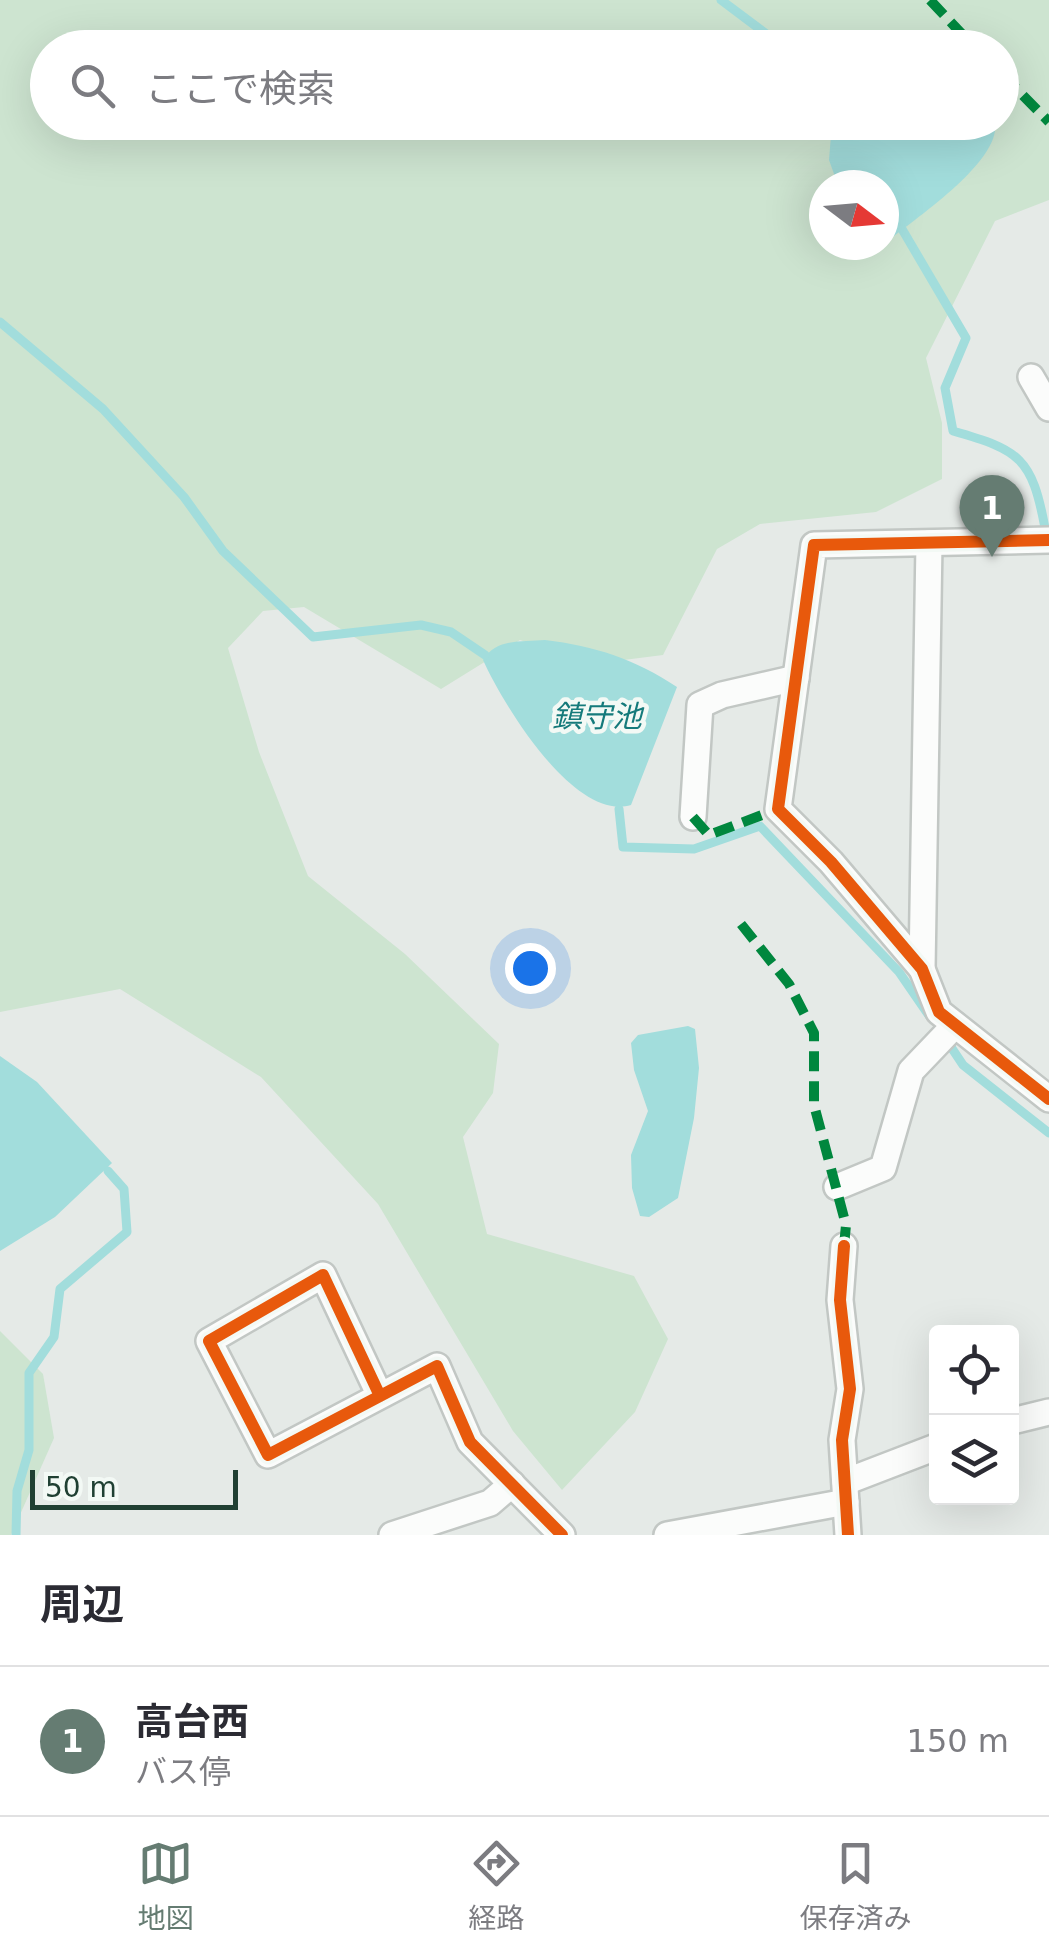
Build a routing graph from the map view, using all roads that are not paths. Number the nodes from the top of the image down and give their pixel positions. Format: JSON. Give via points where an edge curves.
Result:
{"nodes":[{"id":1,"x":1031,"y":377,"type":"dead end"},
{"id":2,"x":1049,"y":408,"type":"edge"},
{"id":3,"x":1049,"y":540,"type":"edge"},
{"id":4,"x":928,"y":543,"type":"junction"},
{"id":5,"x":796,"y":678,"type":"junction"},
{"id":6,"x":693,"y":817,"type":"dead end"},
{"id":7,"x":922,"y":969,"type":"junction"},
{"id":8,"x":955,"y":1025,"type":"junction"},
{"id":9,"x":1049,"y":1099,"type":"edge"},
{"id":10,"x":837,"y":1187,"type":"dead end"},
{"id":11,"x":844,"y":1246,"type":"dead end"},
{"id":12,"x":380,"y":1396,"type":"junction"},
{"id":13,"x":1049,"y":1412,"type":"edge"},
{"id":14,"x":1019,"y":1419,"type":"edge"},
{"id":15,"x":929,"y":1450,"type":"edge"},
{"id":16,"x":512,"y":1484,"type":"junction"},
{"id":17,"x":846,"y":1492,"type":"junction"},
{"id":18,"x":392,"y":1535,"type":"edge"},
{"id":19,"x":562,"y":1535,"type":"edge"},
{"id":20,"x":667,"y":1535,"type":"edge"},
{"id":21,"x":848,"y":1535,"type":"edge"}],
"edges":[{"from":1,"to":2,"type":"street"},
{"from":3,"to":4,"type":"street"},
{"from":4,"to":5,"type":"street","via":[[814,545]]},
{"from":4,"to":7,"type":"street"},
{"from":5,"to":6,"type":"street","via":[[700,705]]},
{"from":5,"to":7,"type":"street","via":[[778,809]]},
{"from":7,"to":8,"type":"street","via":[[939,1012]]},
{"from":8,"to":9,"type":"street"},
{"from":8,"to":10,"type":"street","via":[[911,1070],[883,1168]]},
{"from":11,"to":17,"type":"street"},
{"from":12,"to":12,"type":"street","via":[[268,1455],[209,1341],[323,1276]]},
{"from":12,"to":16,"type":"street","via":[[437,1366],[470,1442]]},
{"from":13,"to":14,"type":"street"},
{"from":15,"to":17,"type":"street"},
{"from":16,"to":18,"type":"street","via":[[490,1503]]},
{"from":16,"to":19,"type":"street"},
{"from":17,"to":20,"type":"street"},
{"from":17,"to":21,"type":"street"}]}
